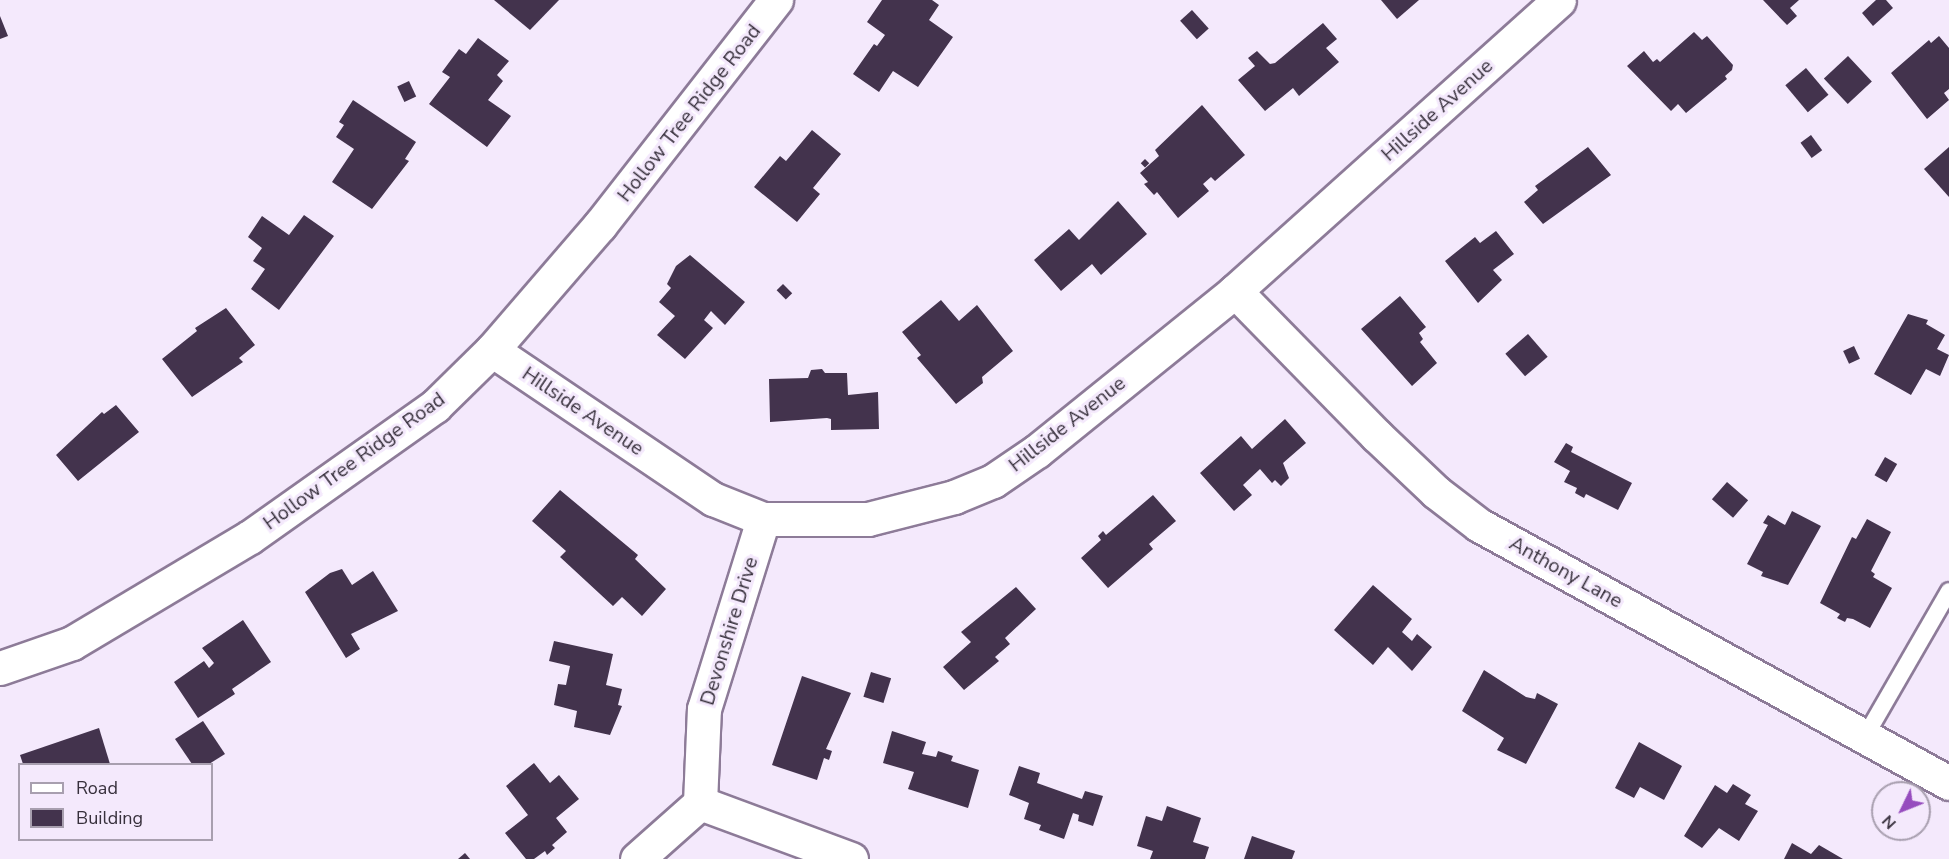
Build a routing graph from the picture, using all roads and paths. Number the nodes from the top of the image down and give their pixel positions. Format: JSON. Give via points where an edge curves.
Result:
{"nodes":[{"id":1,"x":776,"y":0,"type":"edge"},
{"id":2,"x":1559,"y":0,"type":"edge"},
{"id":3,"x":1235,"y":291,"type":"junction"},
{"id":4,"x":492,"y":350,"type":"junction"},
{"id":5,"x":763,"y":519,"type":"junction"},
{"id":6,"x":1949,"y":591,"type":"edge"},
{"id":7,"x":0,"y":668,"type":"edge"},
{"id":8,"x":1866,"y":735,"type":"junction"},
{"id":9,"x":1949,"y":783,"type":"edge"},
{"id":10,"x":700,"y":803,"type":"junction"},
{"id":11,"x":637,"y":859,"type":"edge"},
{"id":12,"x":851,"y":859,"type":"edge"}],
"edges":[{"from":1,"to":4,"type":"street","name":"Hollow Tree Ridge Road","via":[[608,216]]},
{"from":2,"to":3,"type":"street","name":"Hillside Avenue"},
{"from":3,"to":5,"type":"street","name":"Hillside Avenue","via":[[1037,451],[993,481],[912,510],[868,519]]},
{"from":3,"to":8,"type":"street","name":"Anthony Lane","via":[[1384,443],[1436,492],[1479,525]]},
{"from":4,"to":5,"type":"street","name":"Hillside Avenue","via":[[713,499]]},
{"from":4,"to":7,"type":"street","name":"Hollow Tree Ridge Road","via":[[435,406],[250,537],[72,643]]},
{"from":5,"to":10,"type":"street","name":"Devonshire Drive","via":[[704,709]]},
{"from":6,"to":8,"type":"lane"},
{"from":8,"to":9,"type":"street","name":"Anthony Lane"},
{"from":10,"to":11,"type":"street"},
{"from":10,"to":12,"type":"street"}]}
